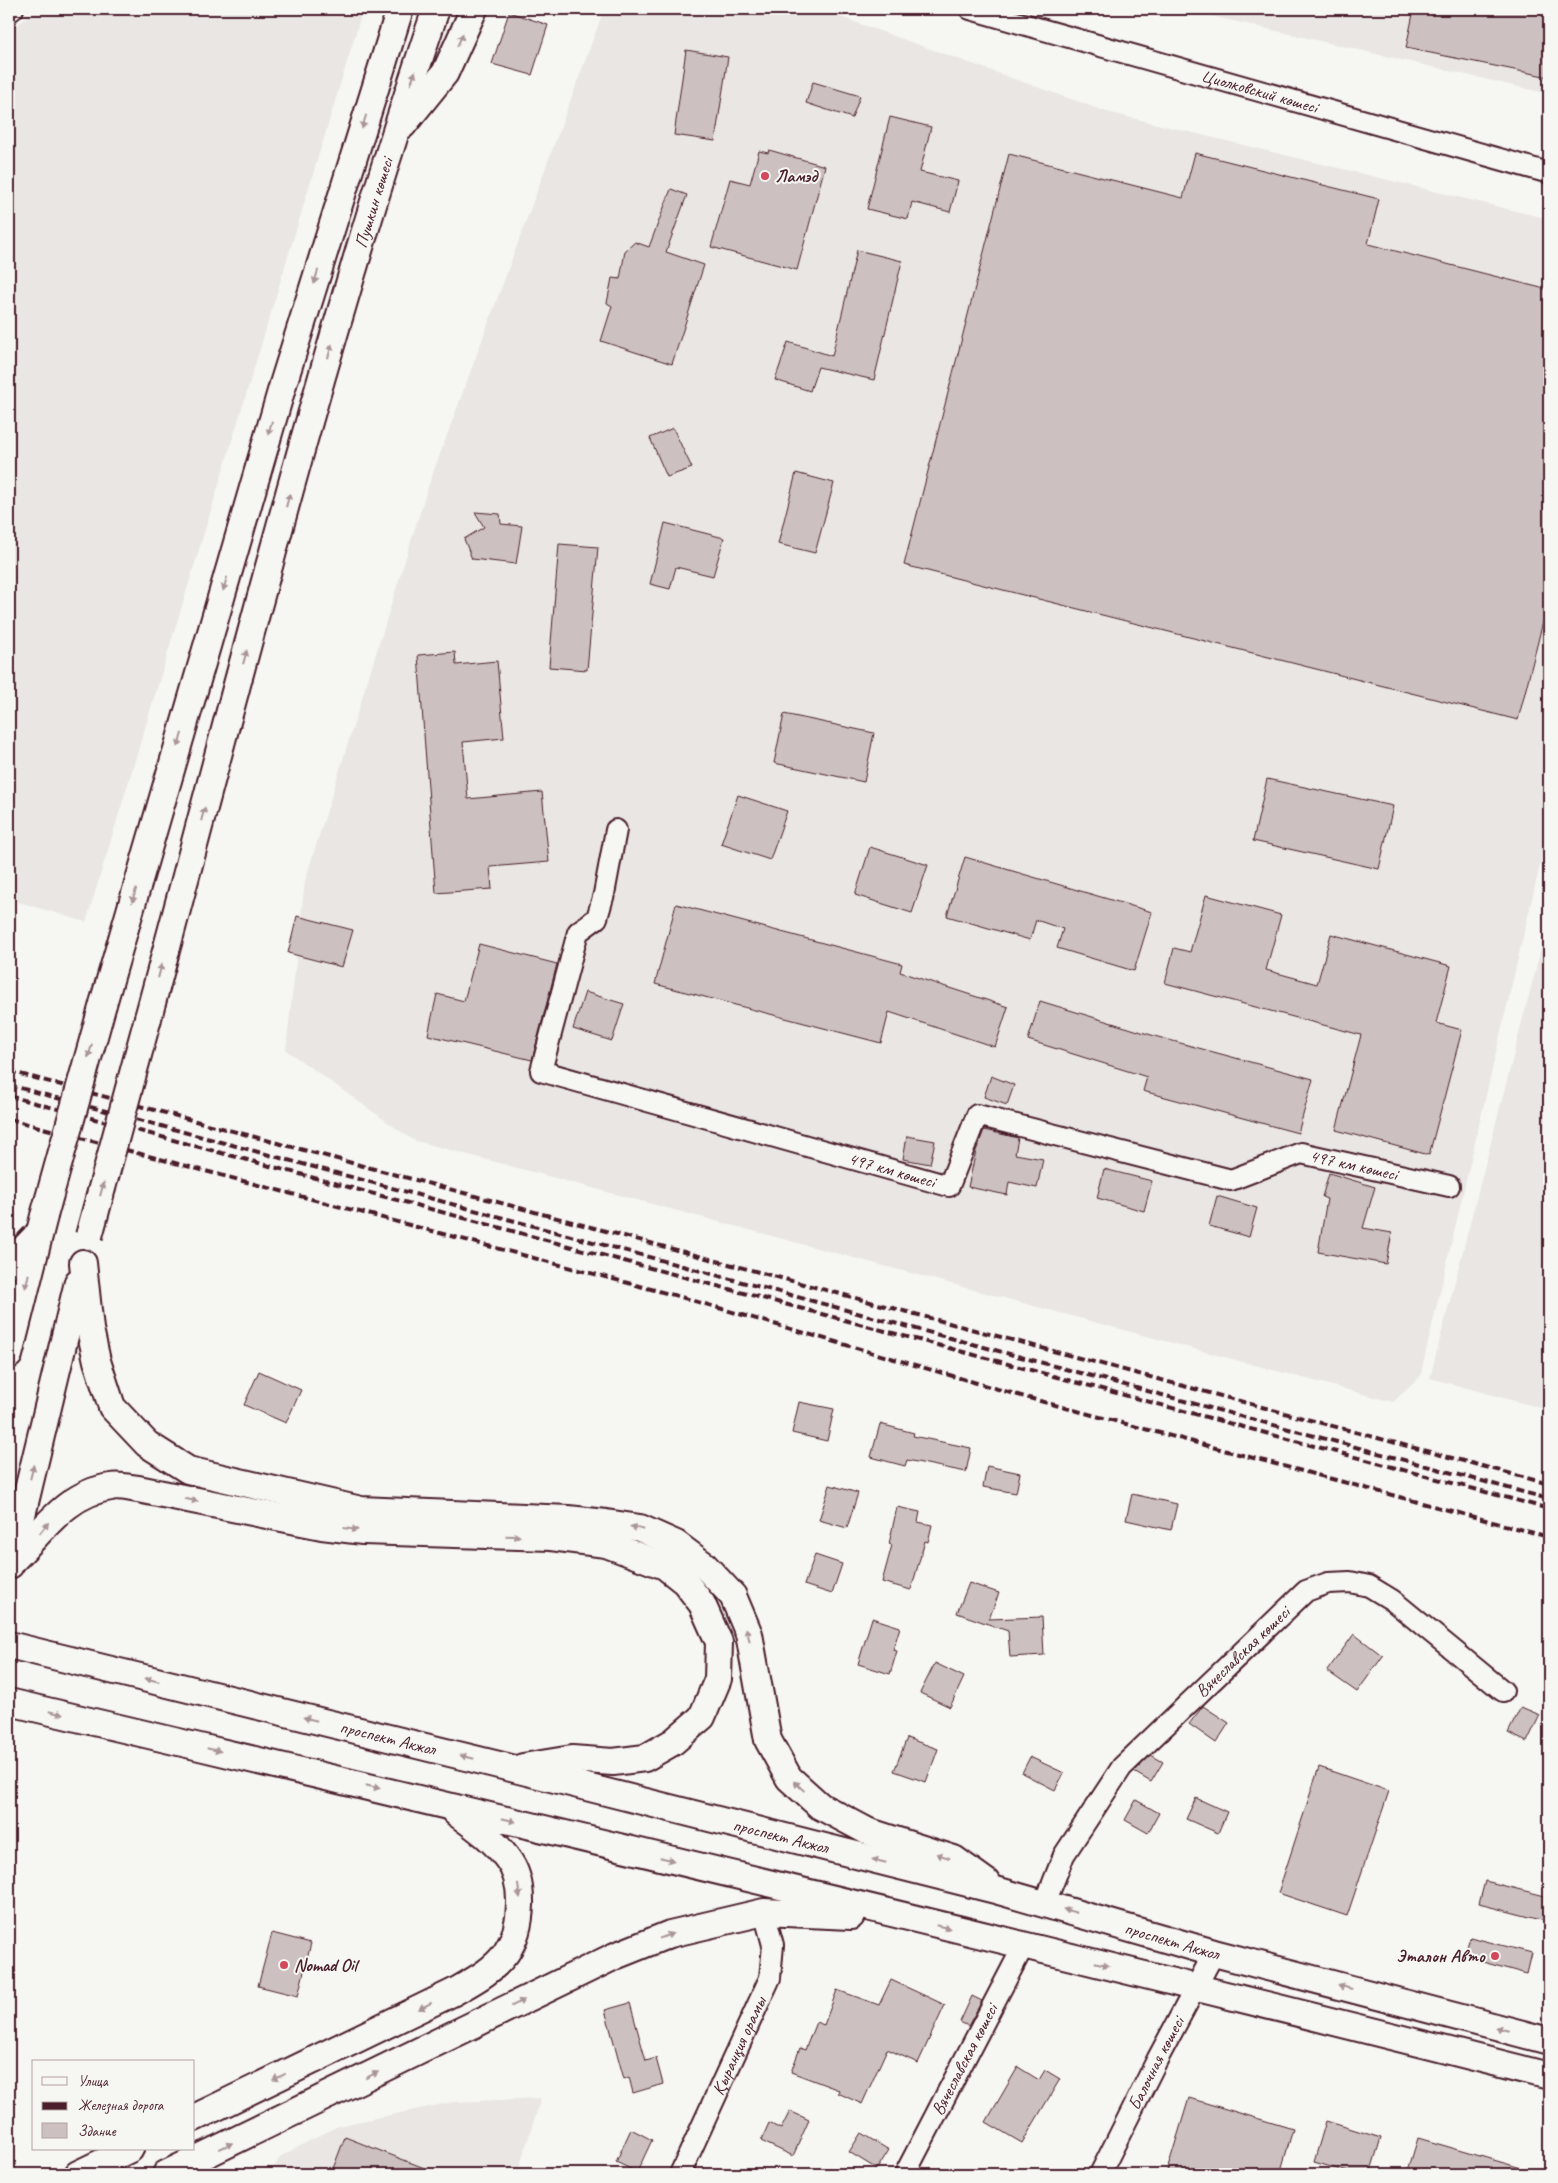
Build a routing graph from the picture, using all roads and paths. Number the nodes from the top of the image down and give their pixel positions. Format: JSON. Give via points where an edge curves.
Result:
{"nodes":[{"id":1,"x":13,"y":9,"type":"edge"},
{"id":2,"x":400,"y":9,"type":"edge"},
{"id":3,"x":436,"y":9,"type":"edge"},
{"id":4,"x":474,"y":9,"type":"edge"},
{"id":5,"x":970,"y":9,"type":"edge"},
{"id":6,"x":9,"y":12,"type":"edge"},
{"id":7,"x":393,"y":137,"type":"junction"},
{"id":8,"x":1549,"y":173,"type":"edge"},
{"id":9,"x":616,"y":830,"type":"dead end"},
{"id":10,"x":1449,"y":1186,"type":"dead end"},
{"id":11,"x":42,"y":1224,"type":"junction"},
{"id":12,"x":83,"y":1263,"type":"junction"},
{"id":13,"x":9,"y":1264,"type":"edge"},
{"id":14,"x":9,"y":1355,"type":"edge"},
{"id":15,"x":10,"y":1567,"type":"edge"},
{"id":16,"x":9,"y":1645,"type":"edge"},
{"id":17,"x":1503,"y":1691,"type":"dead end"},
{"id":18,"x":9,"y":1702,"type":"edge"},
{"id":19,"x":515,"y":1769,"type":"junction"},
{"id":20,"x":444,"y":1804,"type":"junction"},
{"id":21,"x":999,"y":1892,"type":"junction"},
{"id":22,"x":1045,"y":1903,"type":"junction"},
{"id":23,"x":764,"y":1912,"type":"junction"},
{"id":24,"x":912,"y":1919,"type":"junction"},
{"id":25,"x":1024,"y":1945,"type":"junction"},
{"id":26,"x":1214,"y":1953,"type":"junction"},
{"id":27,"x":1196,"y":1986,"type":"junction"},
{"id":28,"x":1549,"y":2041,"type":"edge"},
{"id":29,"x":1549,"y":2076,"type":"edge"},
{"id":30,"x":195,"y":2118,"type":"edge"},
{"id":31,"x":128,"y":2150,"type":"edge"},
{"id":32,"x":78,"y":2174,"type":"edge"},
{"id":33,"x":166,"y":2174,"type":"edge"},
{"id":34,"x":680,"y":2174,"type":"edge"},
{"id":35,"x":905,"y":2174,"type":"edge"},
{"id":36,"x":1100,"y":2174,"type":"edge"}],
"edges":[{"from":1,"to":6,"type":"street"},
{"from":2,"to":11,"type":"main road","name":"Пушкин көшесі","one_way":true,"bridge":true,"via":[[284,381]]},
{"from":7,"to":3,"type":"main road","name":"Пушкин көшесі","one_way":true},
{"from":7,"to":4,"type":"main road","one_way":true,"via":[[445,73]]},
{"from":5,"to":8,"type":"street","name":"Циолковский көшесі"},
{"from":12,"to":7,"type":"main road","name":"Пушкин көшесі","one_way":true,"bridge":true,"via":[[316,398]]},
{"from":9,"to":10,"type":"street","name":"497 км көшесі","via":[[602,905],[597,918],[578,932],[541,1071],[949,1186],[976,1115],[1231,1180],[1302,1154]]},
{"from":11,"to":13,"type":"main road"},
{"from":11,"to":14,"type":"main road","name":"Пушкин көшесі","one_way":true},
{"from":15,"to":12,"type":"main road","name":"Пушкин көшесі","one_way":true},
{"from":21,"to":12,"type":"main road","one_way":true,"via":[[954,1860],[867,1831],[820,1806],[789,1778],[768,1740],[748,1634],[733,1596],[704,1565],[676,1544],[640,1528],[606,1523],[361,1510],[188,1470],[148,1444],[112,1407],[90,1329]]},
{"from":15,"to":19,"type":"main road","one_way":true,"via":[[59,1510],[81,1496],[111,1486],[363,1531],[551,1537],[606,1544],[666,1566],[685,1582],[702,1604],[719,1642],[718,1679],[702,1717],[673,1742],[645,1758],[613,1762],[572,1759]]},
{"from":19,"to":16,"type":"main road","name":"проспект Акжол","one_way":true},
{"from":17,"to":22,"type":"street","name":"Вячеславская көшесі","via":[[1392,1600],[1369,1586],[1350,1582],[1328,1583],[1306,1591],[1122,1767],[1064,1856]]},
{"from":18,"to":20,"type":"main road","one_way":true},
{"from":21,"to":19,"type":"main road","name":"проспект Акжол","one_way":true},
{"from":20,"to":24,"type":"main road","one_way":true},
{"from":20,"to":30,"type":"main road","one_way":true,"via":[[488,1836],[508,1860],[522,1892],[517,1924],[507,1952],[484,1975],[454,1992]]},
{"from":21,"to":22,"type":"main road","name":"проспект Акжол"},
{"from":26,"to":22,"type":"main road","name":"проспект Акжол","one_way":true},
{"from":23,"to":24,"type":"main road"},
{"from":33,"to":23,"type":"main road","one_way":true,"via":[[615,1956],[670,1934]]},
{"from":23,"to":34,"type":"street","name":"Қыранқия орамы","via":[[773,1945],[770,1978]]},
{"from":24,"to":25,"type":"main road","one_way":true},
{"from":25,"to":27,"type":"main road","one_way":true},
{"from":25,"to":35,"type":"street","name":"Вячеславская көшесі"},
{"from":26,"to":27,"type":"street","name":"Балочная көшесі"},
{"from":28,"to":26,"type":"main road","name":"проспект Акжол","one_way":true},
{"from":27,"to":29,"type":"main road"},
{"from":27,"to":36,"type":"street","name":"Балочная көшесі"},
{"from":31,"to":32,"type":"main road"}]}
